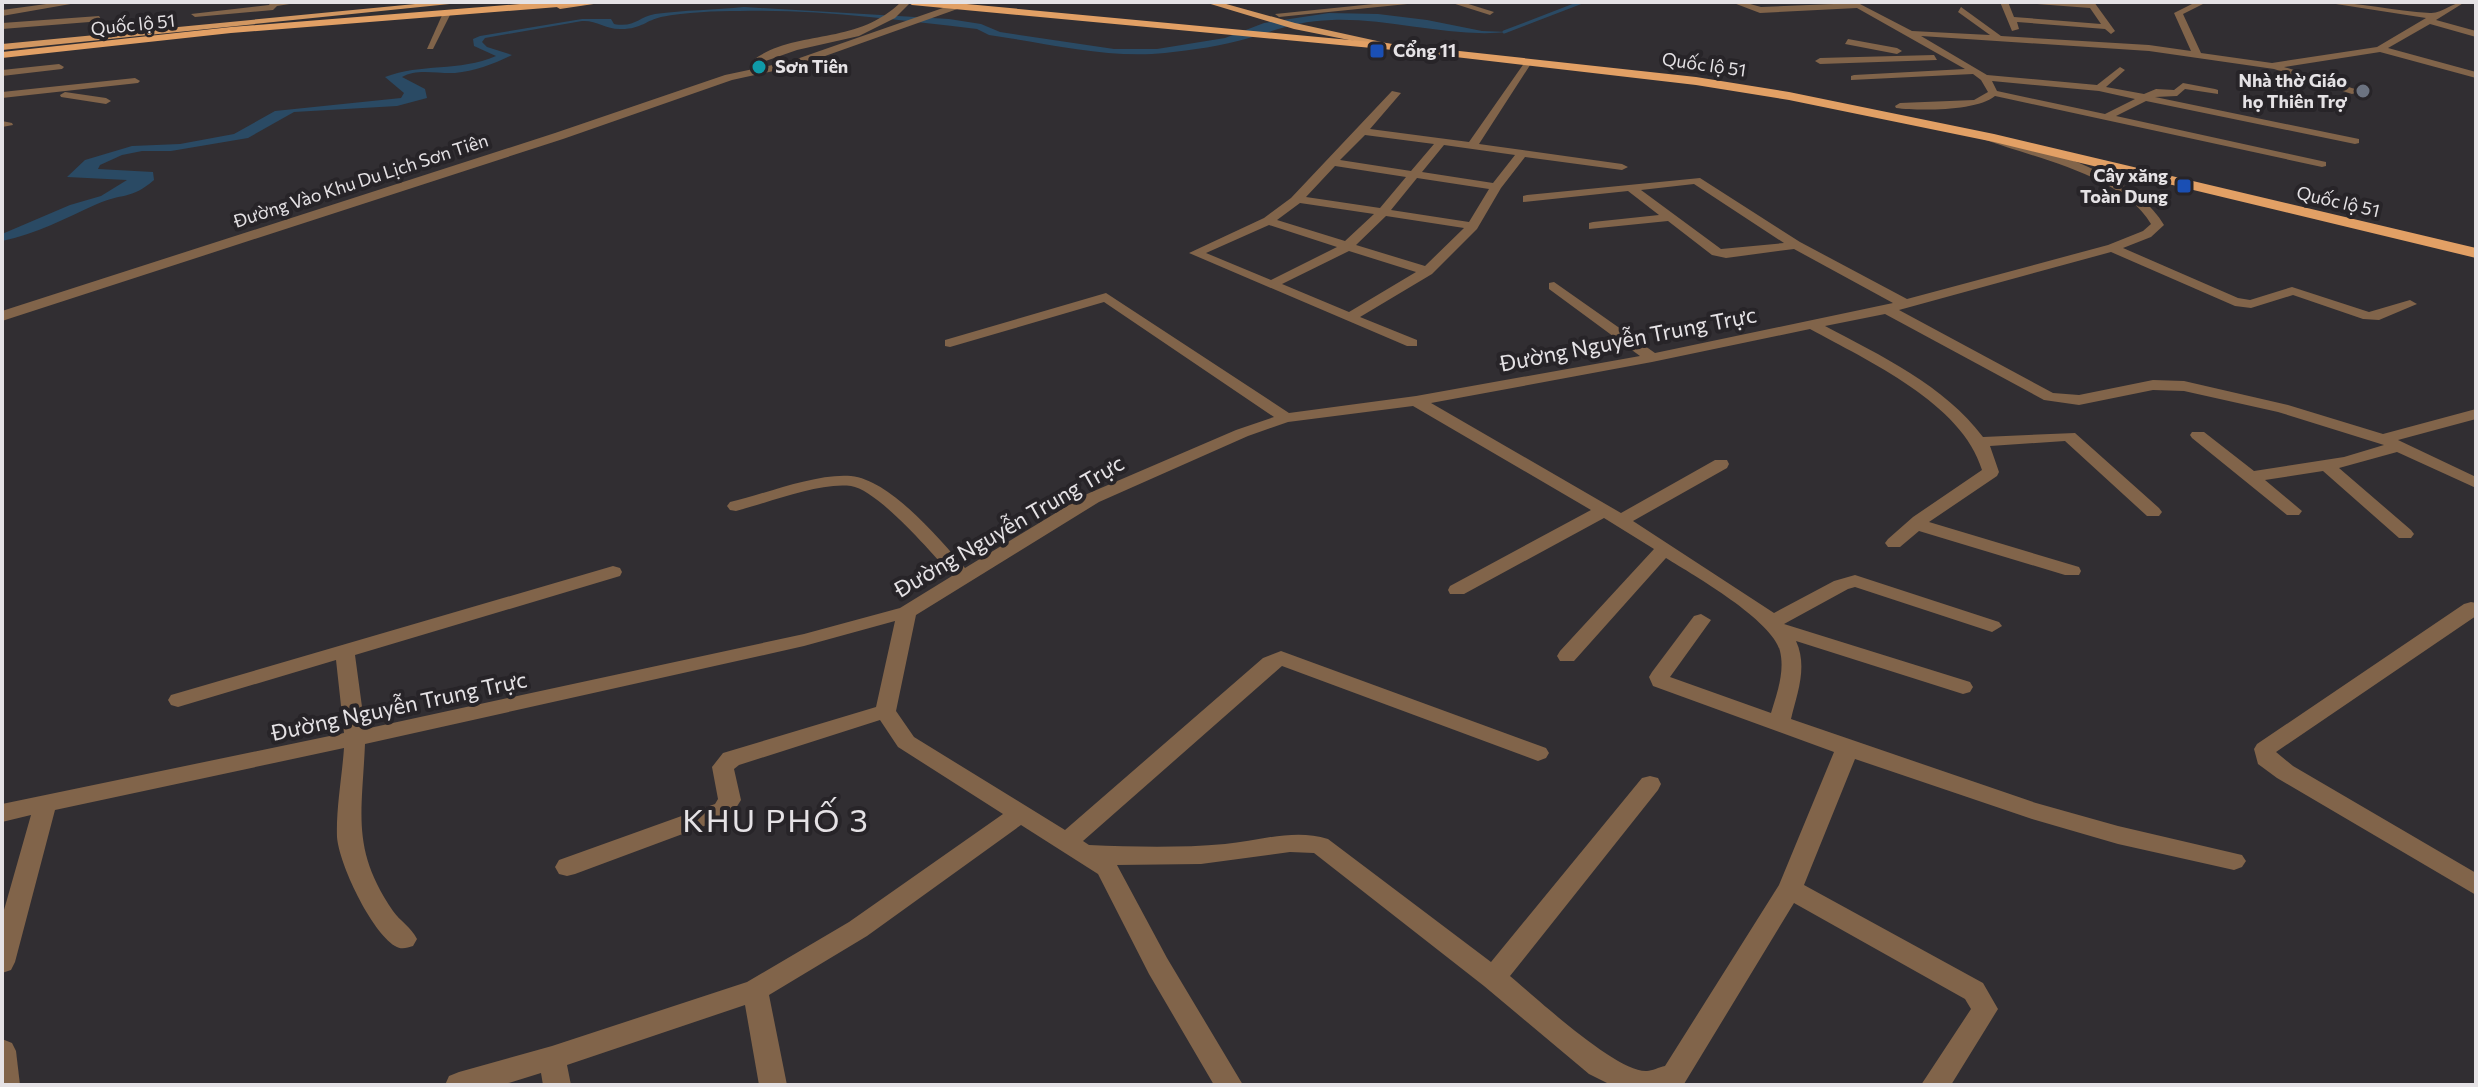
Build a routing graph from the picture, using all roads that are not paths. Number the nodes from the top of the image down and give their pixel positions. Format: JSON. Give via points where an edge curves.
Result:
{"nodes":[{"id":1,"x":78,"y":2,"type":"edge"},
{"id":2,"x":298,"y":2,"type":"edge"},
{"id":3,"x":464,"y":2,"type":"edge"},
{"id":4,"x":483,"y":2,"type":"edge"},
{"id":5,"x":583,"y":2,"type":"edge"},
{"id":6,"x":602,"y":2,"type":"edge"},
{"id":7,"x":1019,"y":2,"type":"edge"},
{"id":8,"x":1209,"y":2,"type":"edge"},
{"id":9,"x":1237,"y":2,"type":"edge"},
{"id":10,"x":1423,"y":2,"type":"edge"},
{"id":11,"x":1453,"y":2,"type":"edge"},
{"id":12,"x":1735,"y":2,"type":"edge"},
{"id":13,"x":2002,"y":2,"type":"edge"},
{"id":14,"x":2203,"y":2,"type":"edge"},
{"id":15,"x":2327,"y":2,"type":"edge"},
{"id":16,"x":2461,"y":2,"type":"edge"},
{"id":17,"x":2347,"y":3,"type":"edge"},
{"id":18,"x":1861,"y":4,"type":"edge"},
{"id":19,"x":2041,"y":4,"type":"dead end"},
{"id":20,"x":2092,"y":4,"type":"edge"},
{"id":21,"x":273,"y":5,"type":"edge"},
{"id":22,"x":906,"y":5,"type":"edge"},
{"id":23,"x":960,"y":5,"type":"junction"},
{"id":24,"x":1961,"y":10,"type":"dead end"},
{"id":25,"x":1490,"y":12,"type":"dead end"},
{"id":26,"x":2,"y":13,"type":"edge"},
{"id":27,"x":195,"y":14,"type":"dead end"},
{"id":28,"x":446,"y":15,"type":"junction"},
{"id":29,"x":1278,"y":16,"type":"junction"},
{"id":30,"x":2430,"y":18,"type":"junction"},
{"id":31,"x":99,"y":19,"type":"dead end"},
{"id":32,"x":275,"y":19,"type":"junction"},
{"id":33,"x":2010,"y":19,"type":"junction"},
{"id":34,"x":2,"y":26,"type":"edge"},
{"id":35,"x":2109,"y":27,"type":"junction"},
{"id":36,"x":1298,"y":29,"type":"junction"},
{"id":37,"x":1915,"y":33,"type":"junction"},
{"id":38,"x":2476,"y":34,"type":"edge"},
{"id":39,"x":1997,"y":36,"type":"junction"},
{"id":40,"x":1359,"y":37,"type":"junction"},
{"id":41,"x":2020,"y":39,"type":"junction"},
{"id":42,"x":1848,"y":42,"type":"dead end"},
{"id":43,"x":1410,"y":44,"type":"junction"},
{"id":44,"x":2121,"y":46,"type":"junction"},
{"id":45,"x":430,"y":47,"type":"dead end"},
{"id":46,"x":2380,"y":49,"type":"junction"},
{"id":47,"x":2,"y":52,"type":"edge"},
{"id":48,"x":2197,"y":54,"type":"junction"},
{"id":49,"x":1934,"y":58,"type":"junction"},
{"id":50,"x":1820,"y":61,"type":"dead end"},
{"id":51,"x":1960,"y":61,"type":"junction"},
{"id":52,"x":1527,"y":62,"type":"junction"},
{"id":53,"x":2476,"y":65,"type":"edge"},
{"id":54,"x":2272,"y":66,"type":"junction"},
{"id":55,"x":59,"y":67,"type":"dead end"},
{"id":56,"x":2452,"y":69,"type":"junction"},
{"id":57,"x":2120,"y":70,"type":"dead end"},
{"id":58,"x":1976,"y":71,"type":"junction"},
{"id":59,"x":2,"y":73,"type":"edge"},
{"id":60,"x":2476,"y":75,"type":"edge"},
{"id":61,"x":729,"y":77,"type":"junction"},
{"id":62,"x":1854,"y":78,"type":"dead end"},
{"id":63,"x":1985,"y":78,"type":"junction"},
{"id":64,"x":135,"y":81,"type":"dead end"},
{"id":65,"x":2099,"y":88,"type":"junction"},
{"id":66,"x":40,"y":91,"type":"junction"},
{"id":67,"x":2352,"y":91,"type":"dead end"},
{"id":68,"x":2215,"y":92,"type":"dead end"},
{"id":69,"x":1396,"y":93,"type":"dead end"},
{"id":70,"x":1993,"y":93,"type":"junction"},
{"id":71,"x":2,"y":95,"type":"edge"},
{"id":72,"x":2148,"y":99,"type":"junction"},
{"id":73,"x":106,"y":101,"type":"dead end"},
{"id":74,"x":1900,"y":106,"type":"junction"},
{"id":75,"x":2105,"y":118,"type":"junction"},
{"id":76,"x":1362,"y":131,"type":"junction"},
{"id":77,"x":1984,"y":136,"type":"junction"},
{"id":78,"x":2355,"y":141,"type":"dead end"},
{"id":79,"x":1441,"y":142,"type":"junction"},
{"id":80,"x":1472,"y":146,"type":"junction"},
{"id":81,"x":1522,"y":153,"type":"junction"},
{"id":82,"x":1332,"y":162,"type":"junction"},
{"id":83,"x":2322,"y":164,"type":"dead end"},
{"id":84,"x":1622,"y":167,"type":"dead end"},
{"id":85,"x":1413,"y":174,"type":"junction"},
{"id":86,"x":1496,"y":187,"type":"junction"},
{"id":87,"x":1630,"y":187,"type":"junction"},
{"id":88,"x":1297,"y":199,"type":"junction"},
{"id":89,"x":1527,"y":199,"type":"dead end"},
{"id":90,"x":1381,"y":214,"type":"junction"},
{"id":91,"x":1670,"y":217,"type":"junction"},
{"id":92,"x":1268,"y":221,"type":"junction"},
{"id":93,"x":1473,"y":226,"type":"junction"},
{"id":94,"x":1593,"y":226,"type":"dead end"},
{"id":95,"x":2476,"y":238,"type":"edge"},
{"id":96,"x":1796,"y":245,"type":"junction"},
{"id":97,"x":1346,"y":247,"type":"junction"},
{"id":98,"x":2112,"y":248,"type":"junction"},
{"id":99,"x":2476,"y":253,"type":"edge"},
{"id":100,"x":1427,"y":271,"type":"junction"},
{"id":101,"x":1272,"y":284,"type":"junction"},
{"id":102,"x":1554,"y":286,"type":"dead end"},
{"id":103,"x":2410,"y":304,"type":"dead end"},
{"id":104,"x":1896,"y":306,"type":"junction"},
{"id":105,"x":2,"y":316,"type":"edge"},
{"id":106,"x":1350,"y":317,"type":"junction"},
{"id":107,"x":1811,"y":324,"type":"junction"},
{"id":108,"x":950,"y":343,"type":"dead end"},
{"id":109,"x":1412,"y":343,"type":"dead end"},
{"id":110,"x":1652,"y":358,"type":"junction"},
{"id":111,"x":1416,"y":401,"type":"junction"},
{"id":112,"x":2476,"y":414,"type":"edge"},
{"id":113,"x":1286,"y":418,"type":"junction"},
{"id":114,"x":2198,"y":435,"type":"dead end"},
{"id":115,"x":1981,"y":442,"type":"junction"},
{"id":116,"x":2390,"y":442,"type":"junction"},
{"id":117,"x":1721,"y":464,"type":"dead end"},
{"id":118,"x":2326,"y":465,"type":"junction"},
{"id":119,"x":2251,"y":477,"type":"junction"},
{"id":120,"x":2476,"y":483,"type":"edge"},
{"id":121,"x":736,"y":506,"type":"dead end"},
{"id":122,"x":2293,"y":511,"type":"dead end"},
{"id":123,"x":2153,"y":512,"type":"dead end"},
{"id":124,"x":1612,"y":516,"type":"junction"},
{"id":125,"x":1915,"y":524,"type":"junction"},
{"id":126,"x":2405,"y":534,"type":"dead end"},
{"id":127,"x":1894,"y":543,"type":"dead end"},
{"id":128,"x":1665,"y":548,"type":"junction"},
{"id":129,"x":2072,"y":571,"type":"dead end"},
{"id":130,"x":613,"y":572,"type":"dead end"},
{"id":131,"x":962,"y":576,"type":"junction"},
{"id":132,"x":1457,"y":590,"type":"dead end"},
{"id":133,"x":2476,"y":610,"type":"edge"},
{"id":134,"x":907,"y":612,"type":"junction"},
{"id":135,"x":1701,"y":620,"type":"dead end"},
{"id":136,"x":1775,"y":626,"type":"junction"},
{"id":137,"x":1992,"y":626,"type":"dead end"},
{"id":138,"x":345,"y":651,"type":"junction"},
{"id":139,"x":1567,"y":656,"type":"dead end"},
{"id":140,"x":1963,"y":687,"type":"dead end"},
{"id":141,"x":178,"y":700,"type":"dead end"},
{"id":142,"x":885,"y":711,"type":"junction"},
{"id":143,"x":1779,"y":723,"type":"junction"},
{"id":144,"x":355,"y":738,"type":"junction"},
{"id":145,"x":1843,"y":747,"type":"junction"},
{"id":146,"x":1538,"y":753,"type":"dead end"},
{"id":147,"x":1650,"y":784,"type":"dead end"},
{"id":148,"x":45,"y":805,"type":"junction"},
{"id":149,"x":2,"y":813,"type":"edge"},
{"id":150,"x":1018,"y":815,"type":"junction"},
{"id":151,"x":1074,"y":849,"type":"junction"},
{"id":152,"x":2234,"y":861,"type":"dead end"},
{"id":153,"x":567,"y":867,"type":"dead end"},
{"id":154,"x":2474,"y":881,"type":"edge"},
{"id":155,"x":1790,"y":889,"type":"junction"},
{"id":156,"x":404,"y":939,"type":"dead end"},
{"id":157,"x":2,"y":962,"type":"edge"},
{"id":158,"x":1493,"y":978,"type":"junction"},
{"id":159,"x":755,"y":990,"type":"junction"},
{"id":160,"x":2,"y":1051,"type":"edge"},
{"id":161,"x":555,"y":1072,"type":"edge"},
{"id":162,"x":6,"y":1085,"type":"edge"},
{"id":163,"x":459,"y":1085,"type":"edge"},
{"id":164,"x":773,"y":1085,"type":"edge"},
{"id":165,"x":1229,"y":1085,"type":"edge"},
{"id":166,"x":1935,"y":1085,"type":"edge"}],
"edges":[{"from":1,"to":26,"type":"street"},
{"from":2,"to":21,"type":"street"},
{"from":3,"to":32,"type":"main road","name":"Quốc lộ 51"},
{"from":4,"to":47,"type":"highway","name":"Quốc lộ 51"},
{"from":5,"to":47,"type":"highway","name":"Quốc lộ 51"},
{"from":6,"to":28,"type":"main road","name":"Quốc lộ 51"},
{"from":7,"to":36,"type":"highway","name":"Quốc lộ 51"},
{"from":8,"to":29,"type":"main road"},
{"from":9,"to":29,"type":"main road"},
{"from":10,"to":29,"type":"street"},
{"from":11,"to":25,"type":"street"},
{"from":12,"to":18,"type":"street","via":[[1760,10]]},
{"from":13,"to":33,"type":"street"},
{"from":14,"to":48,"type":"street","via":[[2178,13]]},
{"from":15,"to":17,"type":"street"},
{"from":16,"to":30,"type":"street"},
{"from":17,"to":30,"type":"street"},
{"from":18,"to":37,"type":"street"},
{"from":19,"to":20,"type":"street"},
{"from":20,"to":35,"type":"street"},
{"from":21,"to":27,"type":"street"},
{"from":21,"to":32,"type":"street"},
{"from":22,"to":23,"type":"highway","name":"Quốc lộ 51"},
{"from":22,"to":61,"type":"street","name":"Đường Vào Khu Du Lịch Sơn Tiên","via":[[883,24],[763,58]]},
{"from":23,"to":36,"type":"highway","name":"Quốc lộ 51","via":[[1231,32]]},
{"from":23,"to":61,"type":"street","name":"Đường Vào Khu Du Lịch Sơn Tiên","via":[[793,64]]},
{"from":24,"to":39,"type":"street"},
{"from":28,"to":45,"type":"street"},
{"from":28,"to":47,"type":"main road","name":"Quốc lộ 51"},
{"from":29,"to":36,"type":"main road"},
{"from":29,"to":36,"type":"main road"},
{"from":30,"to":38,"type":"street"},
{"from":30,"to":46,"type":"street"},
{"from":31,"to":34,"type":"street"},
{"from":32,"to":47,"type":"main road","name":"Quốc lộ 51"},
{"from":33,"to":35,"type":"street"},
{"from":33,"to":41,"type":"street"},
{"from":35,"to":44,"type":"street"},
{"from":36,"to":40,"type":"highway","name":"Quốc lộ 51"},
{"from":36,"to":40,"type":"main road"},
{"from":36,"to":40,"type":"highway","name":"Quốc lộ 51"},
{"from":37,"to":39,"type":"street"},
{"from":37,"to":51,"type":"street"},
{"from":39,"to":41,"type":"street"},
{"from":40,"to":43,"type":"highway","name":"Quốc lộ 51"},
{"from":40,"to":43,"type":"main road"},
{"from":41,"to":44,"type":"street"},
{"from":42,"to":49,"type":"street"},
{"from":43,"to":52,"type":"highway","name":"Quốc lộ 51"},
{"from":43,"to":74,"type":"highway","name":"Quốc lộ 51","via":[[1703,72]]},
{"from":44,"to":48,"type":"street"},
{"from":46,"to":54,"type":"street"},
{"from":46,"to":56,"type":"street"},
{"from":48,"to":54,"type":"street"},
{"from":49,"to":50,"type":"street"},
{"from":49,"to":51,"type":"street"},
{"from":51,"to":58,"type":"street"},
{"from":52,"to":77,"type":"highway","name":"Quốc lộ 51","via":[[1789,96]]},
{"from":52,"to":80,"type":"street"},
{"from":53,"to":56,"type":"street"},
{"from":54,"to":67,"type":"street"},
{"from":55,"to":59,"type":"street"},
{"from":56,"to":60,"type":"street"},
{"from":57,"to":65,"type":"street"},
{"from":58,"to":62,"type":"street"},
{"from":58,"to":63,"type":"street"},
{"from":61,"to":105,"type":"street","name":"Đường Vào Khu Du Lịch Sơn Tiên"},
{"from":63,"to":65,"type":"street"},
{"from":63,"to":70,"type":"street"},
{"from":64,"to":66,"type":"street"},
{"from":65,"to":72,"type":"street"},
{"from":66,"to":71,"type":"street"},
{"from":66,"to":73,"type":"street"},
{"from":68,"to":72,"type":"street","via":[[2183,86],[2177,93],[2156,92]]},
{"from":69,"to":76,"type":"street"},
{"from":70,"to":74,"type":"street","via":[[1975,103]]},
{"from":70,"to":75,"type":"street"},
{"from":72,"to":75,"type":"street"},
{"from":72,"to":78,"type":"street"},
{"from":74,"to":95,"type":"highway","name":"Quốc lộ 51"},
{"from":75,"to":83,"type":"street"},
{"from":76,"to":79,"type":"street"},
{"from":76,"to":82,"type":"street"},
{"from":77,"to":98,"type":"street","name":"Đường Nguyễn Trung Trực","via":[[2097,176],[2144,201],[2158,225]]},
{"from":77,"to":99,"type":"highway","name":"Quốc lộ 51"},
{"from":79,"to":80,"type":"street"},
{"from":79,"to":85,"type":"street"},
{"from":80,"to":81,"type":"street"},
{"from":81,"to":84,"type":"street"},
{"from":81,"to":86,"type":"street"},
{"from":82,"to":85,"type":"street"},
{"from":82,"to":88,"type":"street"},
{"from":85,"to":86,"type":"street"},
{"from":85,"to":90,"type":"street"},
{"from":86,"to":93,"type":"street"},
{"from":87,"to":89,"type":"street"},
{"from":87,"to":91,"type":"street"},
{"from":87,"to":96,"type":"street","via":[[1696,180]]},
{"from":88,"to":90,"type":"street"},
{"from":88,"to":92,"type":"street"},
{"from":90,"to":93,"type":"street"},
{"from":90,"to":97,"type":"street"},
{"from":91,"to":94,"type":"street"},
{"from":91,"to":96,"type":"street","via":[[1717,252]]},
{"from":92,"to":97,"type":"street"},
{"from":92,"to":101,"type":"street","via":[[1195,253]]},
{"from":93,"to":100,"type":"street"},
{"from":96,"to":104,"type":"street"},
{"from":97,"to":100,"type":"street"},
{"from":97,"to":101,"type":"street"},
{"from":98,"to":103,"type":"street","via":[[2242,304],[2292,291],[2368,316]]},
{"from":98,"to":104,"type":"street","name":"Đường Nguyễn Trung Trực"},
{"from":100,"to":106,"type":"street"},
{"from":101,"to":106,"type":"street"},
{"from":102,"to":110,"type":"street"},
{"from":104,"to":107,"type":"street","name":"Đường Nguyễn Trung Trực"},
{"from":104,"to":116,"type":"street","via":[[2023,383],[2063,400],[2166,384],[2282,408]]},
{"from":106,"to":109,"type":"street"},
{"from":107,"to":110,"type":"street","name":"Đường Nguyễn Trung Trực"},
{"from":107,"to":115,"type":"street","via":[[1917,383]]},
{"from":108,"to":113,"type":"street","via":[[1106,297]]},
{"from":110,"to":111,"type":"street","name":"Đường Nguyễn Trung Trực"},
{"from":111,"to":113,"type":"street","name":"Đường Nguyễn Trung Trực"},
{"from":111,"to":124,"type":"street"},
{"from":112,"to":116,"type":"street"},
{"from":113,"to":131,"type":"street","name":"Đường Nguyễn Trung Trực","via":[[1093,498]]},
{"from":114,"to":119,"type":"street"},
{"from":115,"to":123,"type":"street","via":[[2069,436]]},
{"from":115,"to":125,"type":"street","via":[[1991,472]]},
{"from":116,"to":118,"type":"street","via":[[2374,455]]},
{"from":116,"to":120,"type":"street"},
{"from":117,"to":124,"type":"street"},
{"from":118,"to":119,"type":"street"},
{"from":118,"to":126,"type":"street"},
{"from":119,"to":122,"type":"street"},
{"from":121,"to":131,"type":"street","via":[[838,483],[863,484],[931,540]]},
{"from":124,"to":128,"type":"street"},
{"from":124,"to":132,"type":"street"},
{"from":125,"to":127,"type":"street"},
{"from":125,"to":129,"type":"street"},
{"from":128,"to":136,"type":"street"},
{"from":128,"to":139,"type":"street"},
{"from":130,"to":138,"type":"street"},
{"from":131,"to":134,"type":"street","name":"Đường Nguyễn Trung Trực"},
{"from":133,"to":154,"type":"street","via":[[2471,608],[2265,749],[2266,758],[2285,772]]},
{"from":134,"to":142,"type":"street"},
{"from":134,"to":144,"type":"street","name":"Đường Nguyễn Trung Trực","via":[[804,640]]},
{"from":135,"to":143,"type":"street","via":[[1660,681]]},
{"from":136,"to":137,"type":"street","via":[[1855,581]]},
{"from":136,"to":140,"type":"street"},
{"from":136,"to":143,"type":"street","via":[[1793,663]]},
{"from":138,"to":141,"type":"street"},
{"from":138,"to":144,"type":"street"},
{"from":142,"to":150,"type":"street","via":[[906,742]]},
{"from":142,"to":153,"type":"street","via":[[731,759],[723,767],[730,800],[723,810]]},
{"from":143,"to":145,"type":"street"},
{"from":144,"to":148,"type":"street","name":"Đường Nguyễn Trung Trực"},
{"from":144,"to":156,"type":"street","via":[[349,836],[353,860],[385,920]]},
{"from":145,"to":152,"type":"street","via":[[2032,811]]},
{"from":145,"to":155,"type":"street","via":[[1846,755]]},
{"from":146,"to":151,"type":"street","via":[[1281,658]]},
{"from":147,"to":158,"type":"street"},
{"from":148,"to":149,"type":"street","name":"Đường Nguyễn Trung Trực"},
{"from":148,"to":157,"type":"street"},
{"from":150,"to":151,"type":"street"},
{"from":150,"to":159,"type":"street","via":[[858,929]]},
{"from":151,"to":158,"type":"street","via":[[1175,857],[1295,842],[1320,845]]},
{"from":151,"to":165,"type":"street","via":[[1107,868]]},
{"from":155,"to":158,"type":"street","via":[[1674,1075],[1647,1084],[1599,1065]]},
{"from":155,"to":166,"type":"street","via":[[1981,999],[1985,1009]]},
{"from":159,"to":161,"type":"street"},
{"from":159,"to":164,"type":"street"},
{"from":160,"to":162,"type":"street"},
{"from":161,"to":163,"type":"street"}]}
